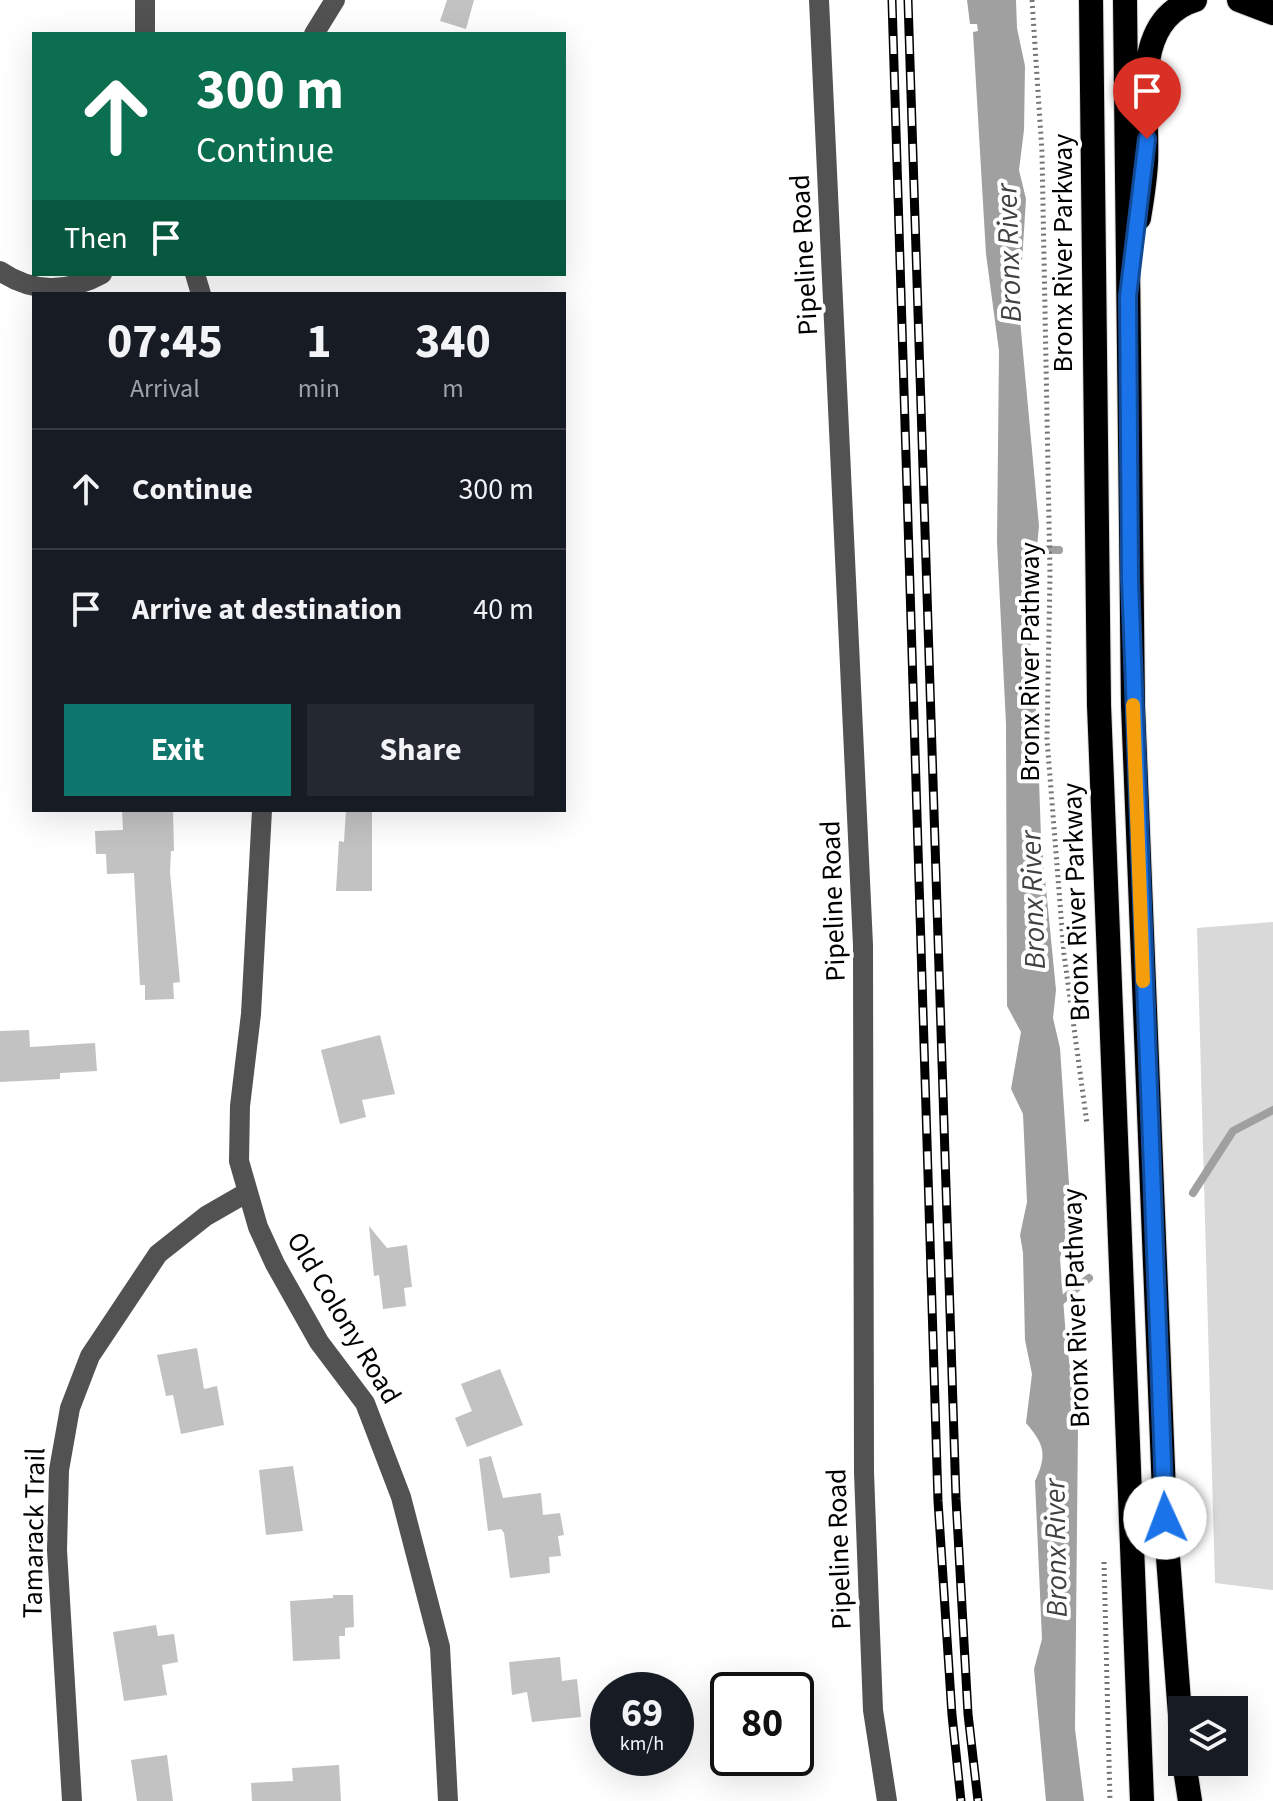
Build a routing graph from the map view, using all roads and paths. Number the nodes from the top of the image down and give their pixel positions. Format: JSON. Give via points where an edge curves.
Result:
{"nodes":[{"id":1,"x":145,"y":0,"type":"edge"},
{"id":2,"x":335,"y":0,"type":"edge"},
{"id":3,"x":819,"y":0,"type":"edge"},
{"id":4,"x":1032,"y":0,"type":"edge"},
{"id":5,"x":1091,"y":0,"type":"edge"},
{"id":6,"x":1125,"y":0,"type":"edge"},
{"id":7,"x":1195,"y":0,"type":"edge"},
{"id":8,"x":1239,"y":0,"type":"edge"},
{"id":9,"x":1256,"y":0,"type":"edge"},
{"id":10,"x":1273,"y":12,"type":"edge"},
{"id":11,"x":145,"y":32,"type":"edge"},
{"id":12,"x":315,"y":32,"type":"edge"},
{"id":13,"x":0,"y":271,"type":"edge"},
{"id":14,"x":98,"y":276,"type":"edge"},
{"id":15,"x":1128,"y":296,"type":"junction"},
{"id":16,"x":262,"y":812,"type":"edge"},
{"id":17,"x":1087,"y":1125,"type":"dead end"},
{"id":18,"x":246,"y":1193,"type":"junction"},
{"id":19,"x":1104,"y":1547,"type":"dead end"},
{"id":20,"x":1179,"y":1696,"type":"edge"},
{"id":21,"x":1186,"y":1776,"type":"edge"},
{"id":22,"x":72,"y":1801,"type":"edge"},
{"id":23,"x":448,"y":1801,"type":"edge"},
{"id":24,"x":887,"y":1801,"type":"edge"},
{"id":25,"x":1110,"y":1801,"type":"edge"},
{"id":26,"x":1142,"y":1801,"type":"edge"},
{"id":27,"x":1190,"y":1801,"type":"edge"}],
"edges":[{"from":1,"to":11,"type":"street"},
{"from":2,"to":12,"type":"street"},
{"from":3,"to":24,"type":"street","name":"Pipeline Road","via":[[863,929],[873,1710]]},
{"from":4,"to":17,"type":"path","name":"Bronx River Pathway","via":[[1042,152],[1050,574],[1047,739],[1064,954]]},
{"from":5,"to":26,"type":"highway","name":"Bronx River Parkway","via":[[1099,705]]},
{"from":6,"to":15,"type":"highway"},
{"from":7,"to":15,"type":"highway","via":[[1168,15],[1149,50],[1146,165]]},
{"from":8,"to":10,"type":"highway"},
{"from":9,"to":10,"type":"highway"},
{"from":13,"to":14,"type":"street","via":[[18,282],[58,288]]},
{"from":15,"to":20,"type":"highway","via":[[1139,876],[1165,1518]]},
{"from":16,"to":18,"type":"street","name":"Old Colony Road","via":[[251,1014],[240,1106],[239,1161]]},
{"from":18,"to":22,"type":"street","name":"Tamarack Trail","via":[[158,1254],[90,1356],[70,1408],[59,1470],[57,1550]]},
{"from":18,"to":23,"type":"street","name":"Old Colony Road","via":[[299,1307],[365,1403],[401,1497],[440,1647]]},
{"from":19,"to":25,"type":"path"},
{"from":21,"to":27,"type":"highway"}]}
